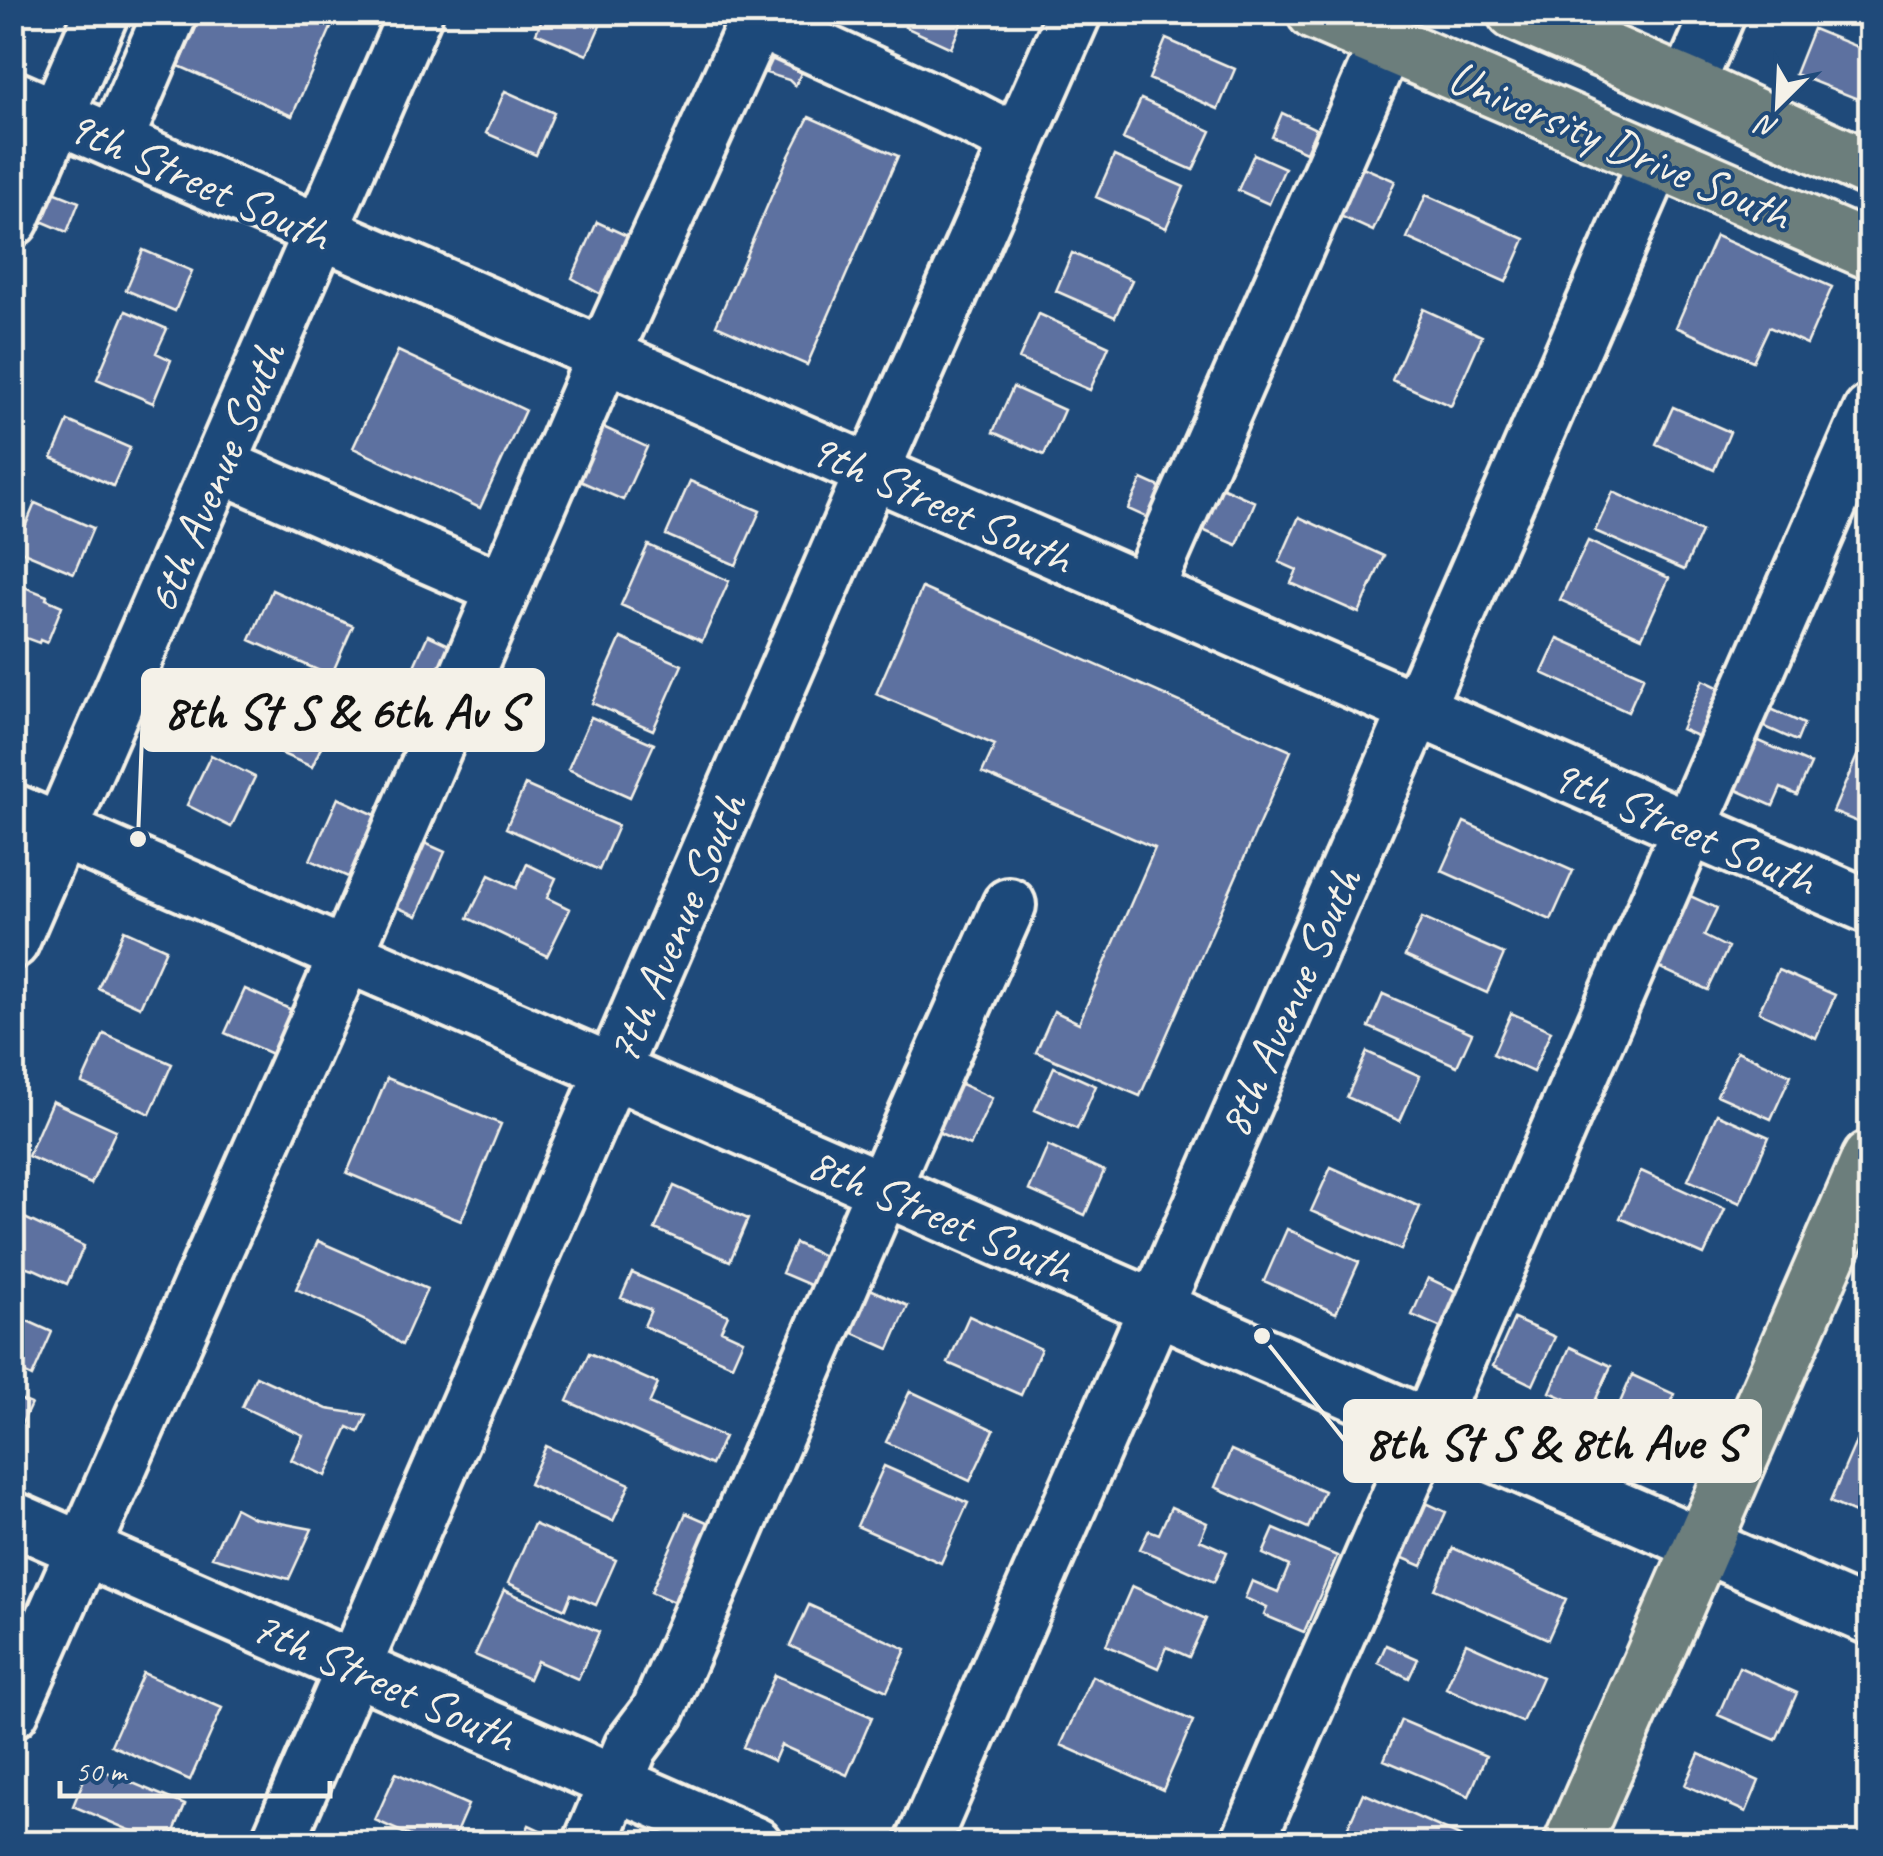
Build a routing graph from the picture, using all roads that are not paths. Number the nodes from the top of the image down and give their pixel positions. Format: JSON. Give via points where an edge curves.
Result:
{"nodes":[{"id":1,"x":102,"y":12,"type":"edge"},
{"id":2,"x":170,"y":12,"type":"edge"},
{"id":3,"x":416,"y":12,"type":"edge"},
{"id":4,"x":1076,"y":12,"type":"edge"},
{"id":5,"x":1315,"y":12,"type":"edge"},
{"id":6,"x":1515,"y":12,"type":"edge"},
{"id":7,"x":1720,"y":12,"type":"edge"},
{"id":8,"x":758,"y":16,"type":"edge"},
{"id":9,"x":1386,"y":44,"type":"junction"},
{"id":10,"x":1687,"y":86,"type":"junction"},
{"id":11,"x":35,"y":107,"type":"edge"},
{"id":12,"x":116,"y":142,"type":"junction"},
{"id":13,"x":1018,"y":142,"type":"junction"},
{"id":14,"x":1656,"y":160,"type":"junction"},
{"id":15,"x":1870,"y":169,"type":"edge"},
{"id":16,"x":16,"y":202,"type":"edge"},
{"id":17,"x":320,"y":232,"type":"junction"},
{"id":18,"x":1870,"y":252,"type":"edge"},
{"id":19,"x":604,"y":355,"type":"junction"},
{"id":20,"x":1870,"y":412,"type":"edge"},
{"id":21,"x":219,"y":465,"type":"junction"},
{"id":22,"x":872,"y":472,"type":"junction"},
{"id":23,"x":504,"y":588,"type":"junction"},
{"id":24,"x":1146,"y":591,"type":"junction"},
{"id":25,"x":1416,"y":709,"type":"junction"},
{"id":26,"x":12,"y":810,"type":"edge"},
{"id":27,"x":1692,"y":829,"type":"junction"},
{"id":28,"x":62,"y":831,"type":"junction"},
{"id":29,"x":1009,"y":904,"type":"dead end"},
{"id":30,"x":1870,"y":907,"type":"edge"},
{"id":31,"x":12,"y":942,"type":"edge"},
{"id":32,"x":346,"y":955,"type":"junction"},
{"id":33,"x":613,"y":1071,"type":"junction"},
{"id":34,"x":1870,"y":1159,"type":"edge"},
{"id":35,"x":884,"y":1189,"type":"junction"},
{"id":36,"x":1156,"y":1307,"type":"junction"},
{"id":37,"x":1428,"y":1425,"type":"junction"},
{"id":38,"x":12,"y":1518,"type":"edge"},
{"id":39,"x":1703,"y":1545,"type":"junction"},
{"id":40,"x":84,"y":1548,"type":"junction"},
{"id":41,"x":1870,"y":1618,"type":"edge"},
{"id":42,"x":354,"y":1666,"type":"junction"},
{"id":43,"x":12,"y":1711,"type":"edge"},
{"id":44,"x":615,"y":1782,"type":"junction"},
{"id":45,"x":277,"y":1844,"type":"edge"},
{"id":46,"x":590,"y":1844,"type":"edge"},
{"id":47,"x":755,"y":1844,"type":"edge"},
{"id":48,"x":922,"y":1844,"type":"edge"},
{"id":49,"x":1247,"y":1844,"type":"edge"},
{"id":50,"x":1572,"y":1844,"type":"edge"}],
"edges":[{"from":1,"to":11,"type":"street"},
{"from":2,"to":12,"type":"street"},
{"from":3,"to":17,"type":"street","name":"6th Avenue South"},
{"from":4,"to":13,"type":"street","name":"7th Avenue South"},
{"from":5,"to":9,"type":"main road","name":"University Drive South"},
{"from":6,"to":10,"type":"main road","name":"University Drive South"},
{"from":7,"to":10,"type":"street"},
{"from":8,"to":13,"type":"street"},
{"from":8,"to":19,"type":"street"},
{"from":9,"to":14,"type":"main road","name":"University Drive South"},
{"from":9,"to":24,"type":"street"},
{"from":10,"to":15,"type":"main road","name":"University Drive South"},
{"from":11,"to":12,"type":"street","name":"9th Street South"},
{"from":11,"to":16,"type":"street"},
{"from":12,"to":17,"type":"street","name":"9th Street South"},
{"from":13,"to":22,"type":"street","name":"7th Avenue South"},
{"from":14,"to":18,"type":"main road","name":"University Drive South"},
{"from":14,"to":25,"type":"street","name":"8th Avenue South"},
{"from":17,"to":19,"type":"street","name":"9th Street South"},
{"from":17,"to":21,"type":"street","name":"6th Avenue South"},
{"from":19,"to":22,"type":"street","name":"9th Street South"},
{"from":19,"to":23,"type":"street"},
{"from":20,"to":27,"type":"street"},
{"from":21,"to":23,"type":"street"},
{"from":21,"to":28,"type":"street","name":"6th Avenue South"},
{"from":22,"to":24,"type":"street","name":"9th Street South"},
{"from":22,"to":33,"type":"street","name":"7th Avenue South"},
{"from":23,"to":32,"type":"street"},
{"from":24,"to":25,"type":"street","name":"9th Street South"},
{"from":25,"to":27,"type":"street","name":"9th Street South"},
{"from":25,"to":36,"type":"street","name":"8th Avenue South"},
{"from":26,"to":28,"type":"street","name":"8th Street South"},
{"from":27,"to":30,"type":"street","name":"9th Street South"},
{"from":27,"to":37,"type":"street"},
{"from":28,"to":31,"type":"street","name":"6th Avenue South"},
{"from":28,"to":32,"type":"street","name":"8th Street South"},
{"from":29,"to":35,"type":"street"},
{"from":32,"to":33,"type":"street","name":"8th Street South"},
{"from":32,"to":40,"type":"street"},
{"from":33,"to":35,"type":"street","name":"8th Street South"},
{"from":33,"to":42,"type":"street","name":"7th Avenue South"},
{"from":34,"to":39,"type":"main road"},
{"from":35,"to":36,"type":"street","name":"8th Street South"},
{"from":35,"to":44,"type":"street","via":[[658,1711]]},
{"from":36,"to":37,"type":"street","name":"8th Street South"},
{"from":36,"to":48,"type":"street","name":"8th Avenue South"},
{"from":37,"to":39,"type":"street","name":"8th Street South"},
{"from":37,"to":49,"type":"street"},
{"from":38,"to":40,"type":"street","name":"7th Street South"},
{"from":39,"to":41,"type":"street","name":"8th Street South"},
{"from":39,"to":50,"type":"main road"},
{"from":40,"to":42,"type":"street","name":"7th Street South"},
{"from":40,"to":43,"type":"street"},
{"from":42,"to":44,"type":"street","name":"7th Street South"},
{"from":42,"to":45,"type":"street","name":"7th Avenue South"},
{"from":44,"to":46,"type":"street"},
{"from":44,"to":47,"type":"street","name":"7th Street South"}]}
